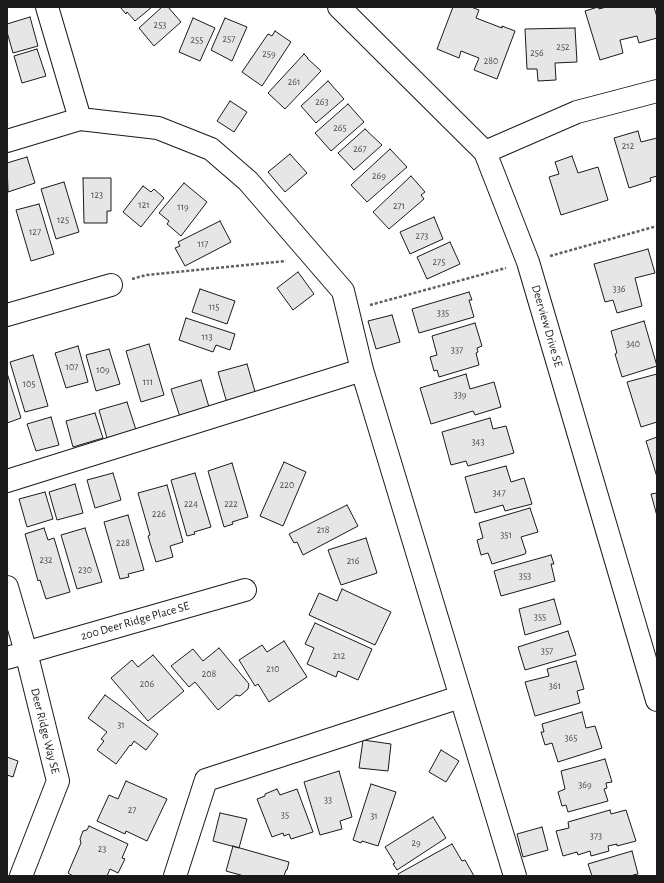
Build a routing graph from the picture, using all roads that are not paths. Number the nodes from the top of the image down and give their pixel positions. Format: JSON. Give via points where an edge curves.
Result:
{"nodes":[{"id":1,"x":47,"y":7,"type":"edge"},
{"id":2,"x":339,"y":7,"type":"edge"},
{"id":3,"x":657,"y":91,"type":"edge"},
{"id":4,"x":80,"y":119,"type":"junction"},
{"id":5,"x":7,"y":141,"type":"edge"},
{"id":6,"x":486,"y":152,"type":"junction"},
{"id":7,"x":111,"y":285,"type":"road end"},
{"id":8,"x":7,"y":315,"type":"edge"},
{"id":9,"x":362,"y":370,"type":"junction"},
{"id":10,"x":7,"y":481,"type":"edge"},
{"id":11,"x":7,"y":587,"type":"edge"},
{"id":12,"x":245,"y":590,"type":"dead end"},
{"id":13,"x":16,"y":655,"type":"edge"},
{"id":14,"x":460,"y":697,"type":"junction"},
{"id":15,"x":657,"y":700,"type":"edge"},
{"id":16,"x":29,"y":873,"type":"edge"},
{"id":17,"x":175,"y":876,"type":"edge"},
{"id":18,"x":515,"y":876,"type":"edge"}],
"edges":[{"from":1,"to":4,"type":"street"},
{"from":2,"to":6,"type":"street","name":"Deerview Drive SE"},
{"from":3,"to":6,"type":"street","via":[[577,112]]},
{"from":4,"to":5,"type":"street"},
{"from":4,"to":9,"type":"street","via":[[158,128],[211,149],[248,181],[343,291]]},
{"from":6,"to":15,"type":"street","name":"Deerview Drive SE","via":[[528,262]]},
{"from":7,"to":8,"type":"street"},
{"from":9,"to":10,"type":"street"},
{"from":9,"to":14,"type":"street"},
{"from":11,"to":13,"type":"street","name":"Deer Ridge Way SE"},
{"from":12,"to":13,"type":"street","name":"200 Deer Ridge Place SE"},
{"from":13,"to":16,"type":"street","name":"Deer Ridge Way SE","via":[[58,781]]},
{"from":14,"to":17,"type":"street","via":[[206,780]]},
{"from":14,"to":18,"type":"street"}]}
